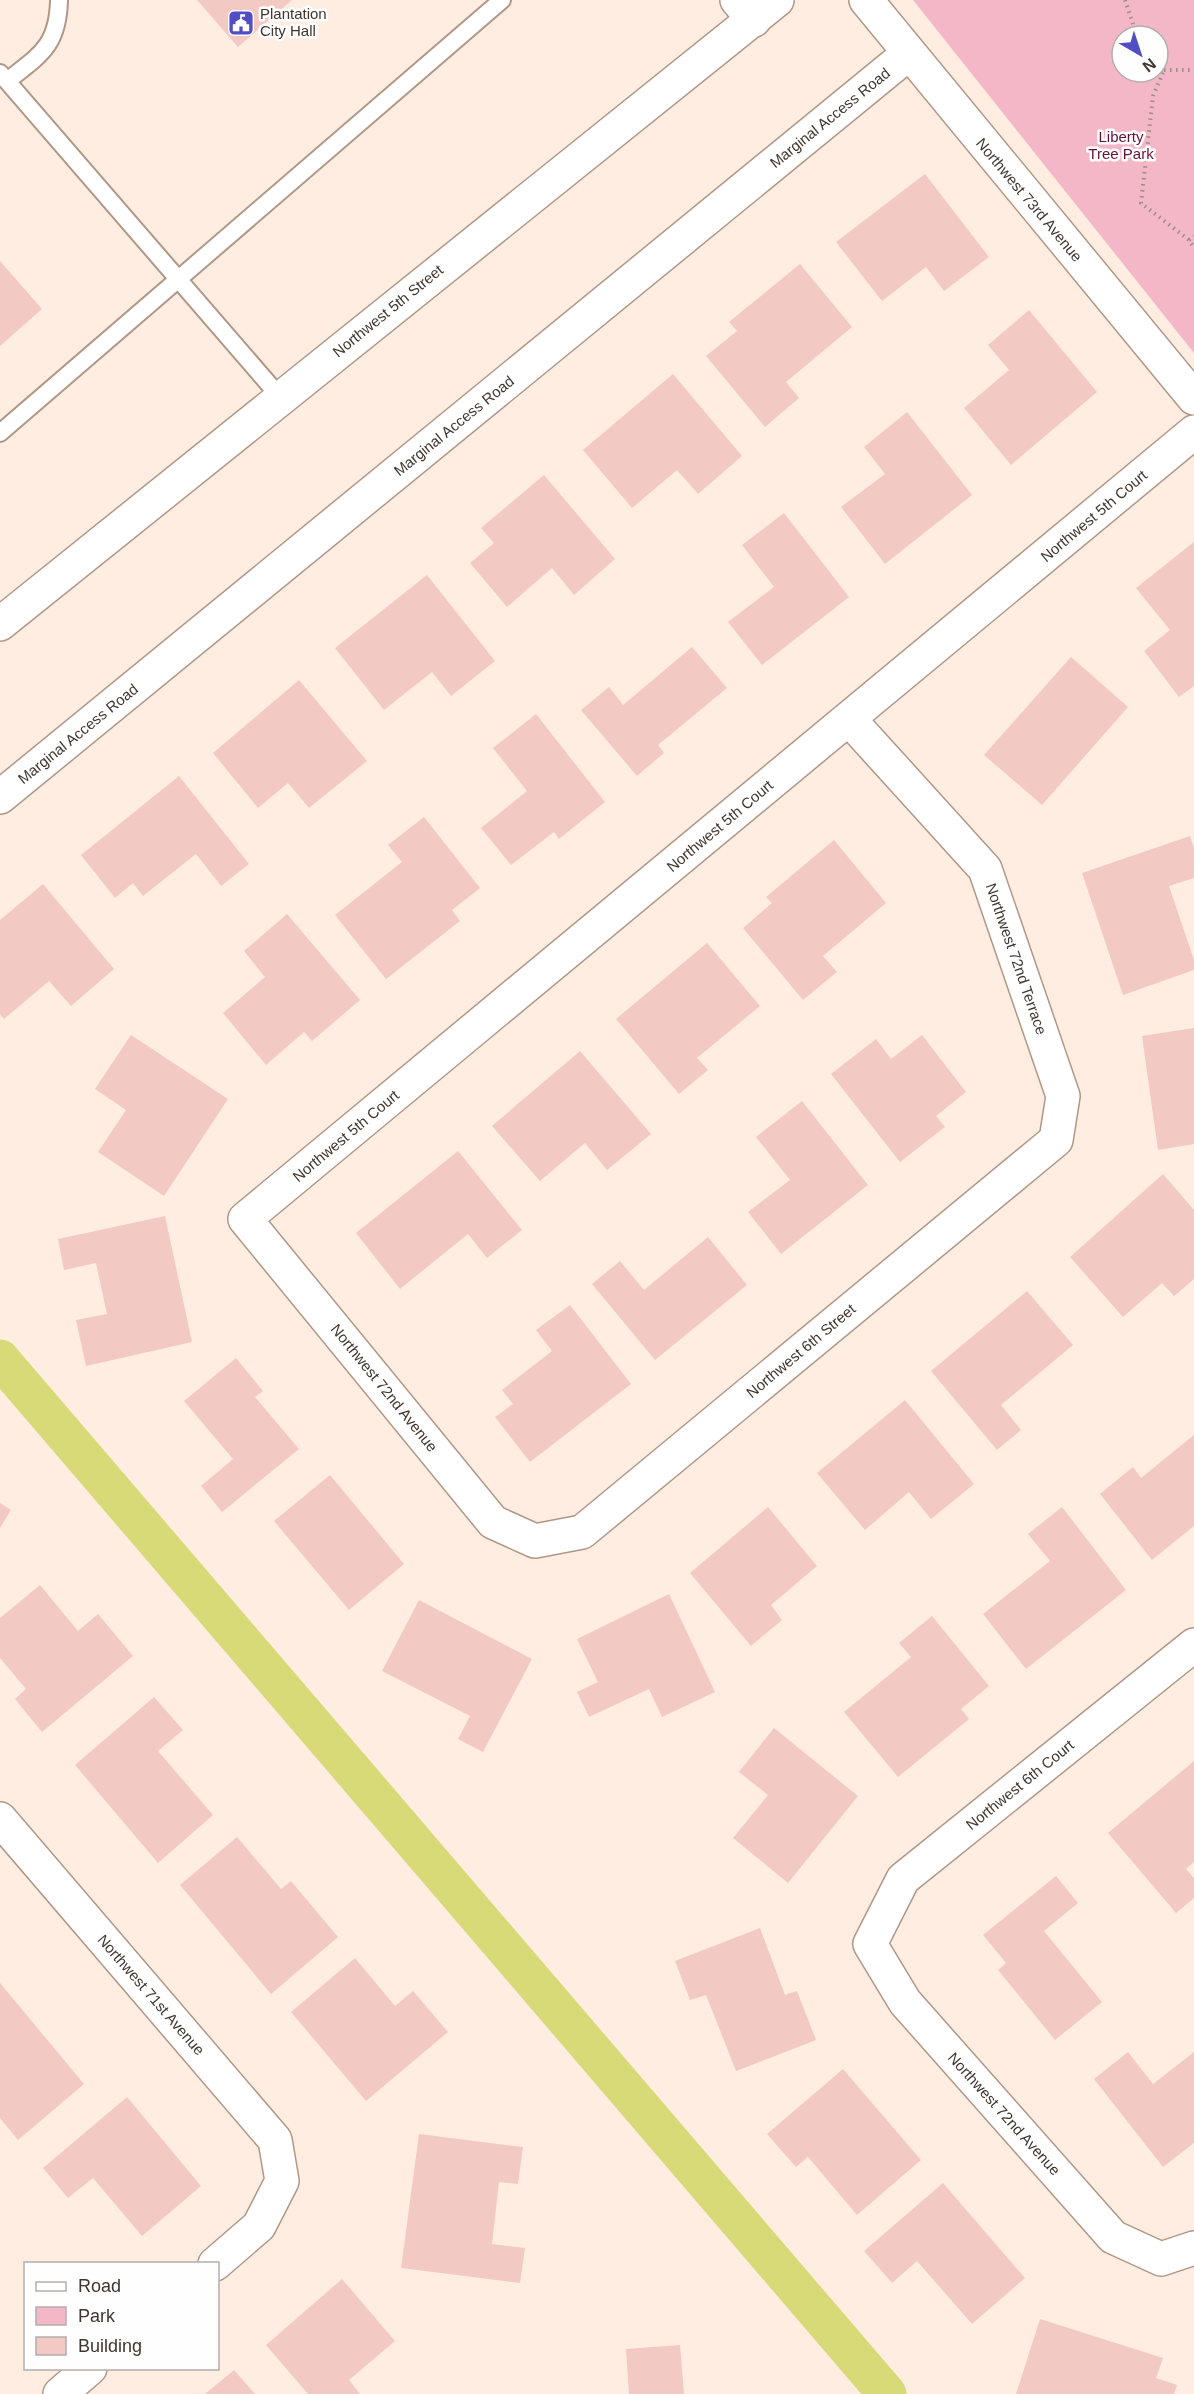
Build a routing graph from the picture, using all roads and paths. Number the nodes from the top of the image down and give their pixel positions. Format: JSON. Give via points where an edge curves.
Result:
{"nodes":[{"id":1,"x":59,"y":0,"type":"edge"},
{"id":2,"x":502,"y":0,"type":"edge"},
{"id":3,"x":866,"y":0,"type":"edge"},
{"id":4,"x":1125,"y":0,"type":"edge"},
{"id":5,"x":756,"y":7,"type":"edge"},
{"id":6,"x":1133,"y":24,"type":"edge"},
{"id":7,"x":908,"y":54,"type":"junction"},
{"id":8,"x":1170,"y":70,"type":"edge"},
{"id":9,"x":1194,"y":70,"type":"edge"},
{"id":10,"x":4,"y":77,"type":"edge"},
{"id":11,"x":1158,"y":84,"type":"edge"},
{"id":12,"x":1194,"y":236,"type":"edge"},
{"id":13,"x":1189,"y":240,"type":"junction"},
{"id":14,"x":1194,"y":248,"type":"edge"},
{"id":15,"x":179,"y":280,"type":"junction"},
{"id":16,"x":280,"y":398,"type":"junction"},
{"id":17,"x":1194,"y":398,"type":"edge"},
{"id":18,"x":1194,"y":432,"type":"edge"},
{"id":19,"x":0,"y":433,"type":"edge"},
{"id":20,"x":0,"y":624,"type":"edge"},
{"id":21,"x":849,"y":719,"type":"junction"},
{"id":22,"x":0,"y":797,"type":"edge"},
{"id":23,"x":1056,"y":1140,"type":"joint"},
{"id":24,"x":245,"y":1219,"type":"joint"},
{"id":25,"x":535,"y":1541,"type":"joint"},
{"id":26,"x":1194,"y":1645,"type":"edge"},
{"id":27,"x":0,"y":1819,"type":"edge"},
{"id":28,"x":870,"y":1944,"type":"joint"},
{"id":29,"x":1194,"y":2248,"type":"edge"},
{"id":30,"x":216,"y":2262,"type":"edge"},
{"id":31,"x":88,"y":2370,"type":"edge"},
{"id":32,"x":60,"y":2394,"type":"edge"}],
"edges":[{"from":1,"to":10,"type":"lane","via":[[58,24],[44,52]]},
{"from":2,"to":15,"type":"lane"},
{"from":3,"to":7,"type":"street","name":"Northwest 73rd Avenue"},
{"from":4,"to":6,"type":"path"},
{"from":5,"to":16,"type":"street","name":"Northwest 5th Street"},
{"from":7,"to":17,"type":"street","name":"Northwest 73rd Avenue"},
{"from":7,"to":22,"type":"street","name":"Marginal Access Road"},
{"from":8,"to":9,"type":"path"},
{"from":10,"to":15,"type":"lane"},
{"from":11,"to":13,"type":"path","via":[[1153,96],[1141,203]]},
{"from":12,"to":13,"type":"path"},
{"from":13,"to":14,"type":"path"},
{"from":15,"to":16,"type":"lane"},
{"from":15,"to":19,"type":"lane"},
{"from":16,"to":20,"type":"street","name":"Northwest 5th Street"},
{"from":18,"to":21,"type":"street","name":"Northwest 5th Court"},
{"from":21,"to":23,"type":"street","name":"Northwest 72nd Terrace","via":[[985,869],[1063,1096]]},
{"from":21,"to":24,"type":"street","name":"Northwest 5th Court"},
{"from":23,"to":25,"type":"street","name":"Northwest 6th Street","via":[[582,1532]]},
{"from":24,"to":25,"type":"street","name":"Northwest 72nd Avenue","via":[[493,1522]]},
{"from":26,"to":28,"type":"street","name":"Northwest 6th Court","via":[[903,1879]]},
{"from":27,"to":30,"type":"street","name":"Northwest 71st Avenue","via":[[275,2140],[282,2181],[259,2226]]},
{"from":28,"to":29,"type":"street","name":"Northwest 72nd Avenue","via":[[905,2002],[1113,2237],[1161,2259]]},
{"from":31,"to":32,"type":"street"}]}
